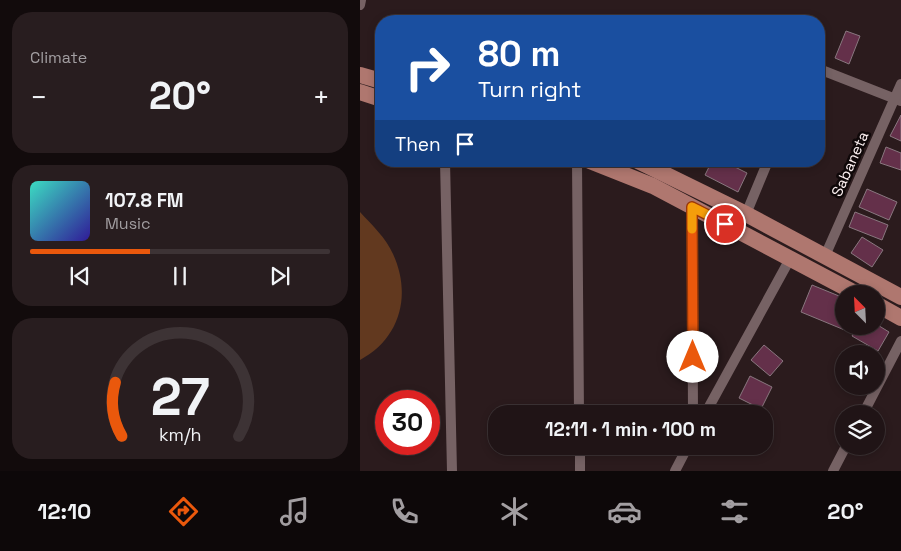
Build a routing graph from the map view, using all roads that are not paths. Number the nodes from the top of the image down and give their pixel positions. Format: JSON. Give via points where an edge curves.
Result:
{"nodes":[{"id":1,"x":361,"y":0,"type":"edge"},
{"id":2,"x":360,"y":5,"type":"edge"},
{"id":3,"x":825,"y":71,"type":"edge"},
{"id":4,"x":360,"y":74,"type":"edge"},
{"id":5,"x":375,"y":79,"type":"edge"},
{"id":6,"x":901,"y":84,"type":"edge"},
{"id":7,"x":360,"y":92,"type":"edge"},
{"id":8,"x":375,"y":97,"type":"edge"},
{"id":9,"x":899,"y":100,"type":"edge"},
{"id":10,"x":445,"y":167,"type":"edge"},
{"id":11,"x":578,"y":167,"type":"edge"},
{"id":12,"x":605,"y":167,"type":"edge"},
{"id":13,"x":650,"y":167,"type":"edge"},
{"id":14,"x":766,"y":167,"type":"edge"},
{"id":15,"x":692,"y":207,"type":"junction"},
{"id":16,"x":746,"y":214,"type":"junction"},
{"id":17,"x":825,"y":256,"type":"junction"},
{"id":18,"x":791,"y":257,"type":"junction"},
{"id":19,"x":841,"y":285,"type":"edge"},
{"id":20,"x":901,"y":297,"type":"edge"},
{"id":21,"x":885,"y":309,"type":"edge"},
{"id":22,"x":901,"y":318,"type":"edge"},
{"id":23,"x":901,"y":342,"type":"edge"},
{"id":24,"x":579,"y":405,"type":"edge"},
{"id":25,"x":693,"y":405,"type":"edge"},
{"id":26,"x":710,"y":405,"type":"edge"},
{"id":27,"x":868,"y":405,"type":"edge"},
{"id":28,"x":580,"y":455,"type":"edge"},
{"id":29,"x":683,"y":455,"type":"edge"},
{"id":30,"x":841,"y":455,"type":"edge"},
{"id":31,"x":452,"y":471,"type":"edge"},
{"id":32,"x":580,"y":471,"type":"edge"},
{"id":33,"x":674,"y":471,"type":"edge"},
{"id":34,"x":833,"y":471,"type":"edge"}],
"edges":[{"from":1,"to":2,"type":"street"},
{"from":3,"to":9,"type":"street"},
{"from":4,"to":5,"type":"main road"},
{"from":6,"to":9,"type":"street","name":"Sabaneta"},
{"from":7,"to":8,"type":"main road"},
{"from":9,"to":17,"type":"street","name":"Sabaneta"},
{"from":10,"to":31,"type":"street"},
{"from":11,"to":24,"type":"street"},
{"from":12,"to":15,"type":"main road","via":[[653,186]]},
{"from":13,"to":16,"type":"main road"},
{"from":14,"to":16,"type":"street"},
{"from":15,"to":18,"type":"main road"},
{"from":15,"to":25,"type":"street"},
{"from":16,"to":17,"type":"main road"},
{"from":17,"to":20,"type":"main road"},
{"from":18,"to":19,"type":"main road"},
{"from":18,"to":26,"type":"street"},
{"from":21,"to":22,"type":"main road"},
{"from":23,"to":27,"type":"street"},
{"from":28,"to":32,"type":"street"},
{"from":29,"to":33,"type":"street"},
{"from":30,"to":34,"type":"street"}]}
